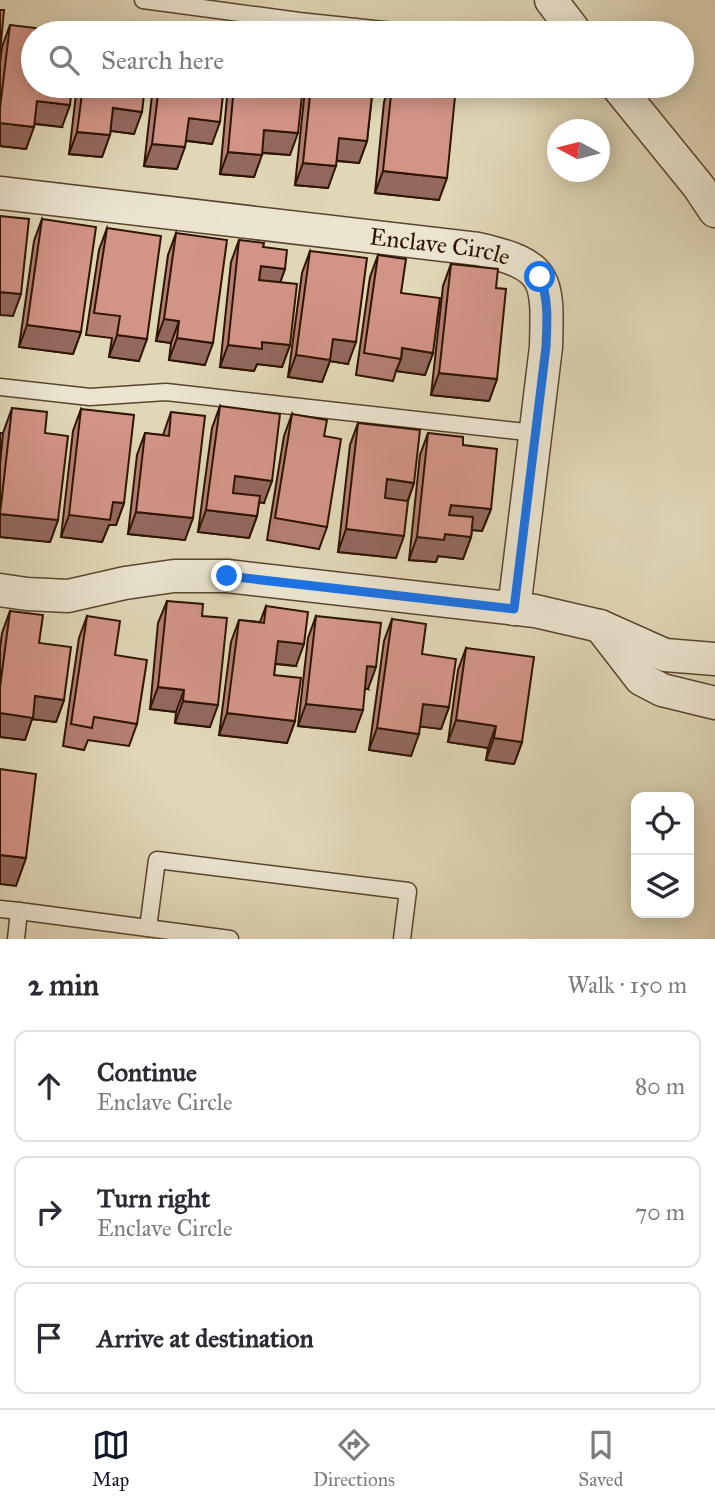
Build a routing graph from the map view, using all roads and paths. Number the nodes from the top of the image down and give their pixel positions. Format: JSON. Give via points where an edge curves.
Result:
{"nodes":[{"id":1,"x":143,"y":0,"type":"edge"},
{"id":2,"x":551,"y":0,"type":"edge"},
{"id":3,"x":299,"y":21,"type":"edge"},
{"id":4,"x":567,"y":21,"type":"edge"},
{"id":5,"x":627,"y":98,"type":"edge"},
{"id":6,"x":0,"y":192,"type":"edge"},
{"id":7,"x":715,"y":211,"type":"edge"},
{"id":8,"x":0,"y":387,"type":"edge"},
{"id":9,"x":536,"y":433,"type":"junction"},
{"id":10,"x":0,"y":590,"type":"edge"},
{"id":11,"x":514,"y":609,"type":"junction"},
{"id":12,"x":600,"y":625,"type":"junction"},
{"id":13,"x":657,"y":651,"type":"junction"},
{"id":14,"x":715,"y":659,"type":"edge"},
{"id":15,"x":641,"y":680,"type":"junction"},
{"id":16,"x":715,"y":703,"type":"edge"},
{"id":17,"x":0,"y":909,"type":"edge"},
{"id":18,"x":19,"y":911,"type":"junction"},
{"id":19,"x":148,"y":928,"type":"junction"},
{"id":20,"x":16,"y":939,"type":"edge"},
{"id":21,"x":230,"y":939,"type":"edge"},
{"id":22,"x":402,"y":939,"type":"edge"}],
"edges":[{"from":1,"to":3,"type":"lane"},
{"from":2,"to":4,"type":"street"},
{"from":5,"to":7,"type":"street"},
{"from":6,"to":9,"type":"street","name":"Enclave Circle","via":[[478,249],[516,259],[540,277],[545,289],[546,347]]},
{"from":8,"to":9,"type":"lane","via":[[90,397],[166,392]]},
{"from":9,"to":11,"type":"street","name":"Enclave Circle"},
{"from":10,"to":11,"type":"street","via":[[68,596],[174,576],[227,576]]},
{"from":11,"to":12,"type":"street"},
{"from":12,"to":13,"type":"street"},
{"from":12,"to":15,"type":"street"},
{"from":13,"to":14,"type":"street"},
{"from":13,"to":15,"type":"street"},
{"from":15,"to":16,"type":"street"},
{"from":17,"to":18,"type":"lane"},
{"from":18,"to":19,"type":"lane"},
{"from":18,"to":20,"type":"lane"},
{"from":19,"to":21,"type":"lane"},
{"from":19,"to":22,"type":"lane","via":[[157,860],[408,891]]}]}
